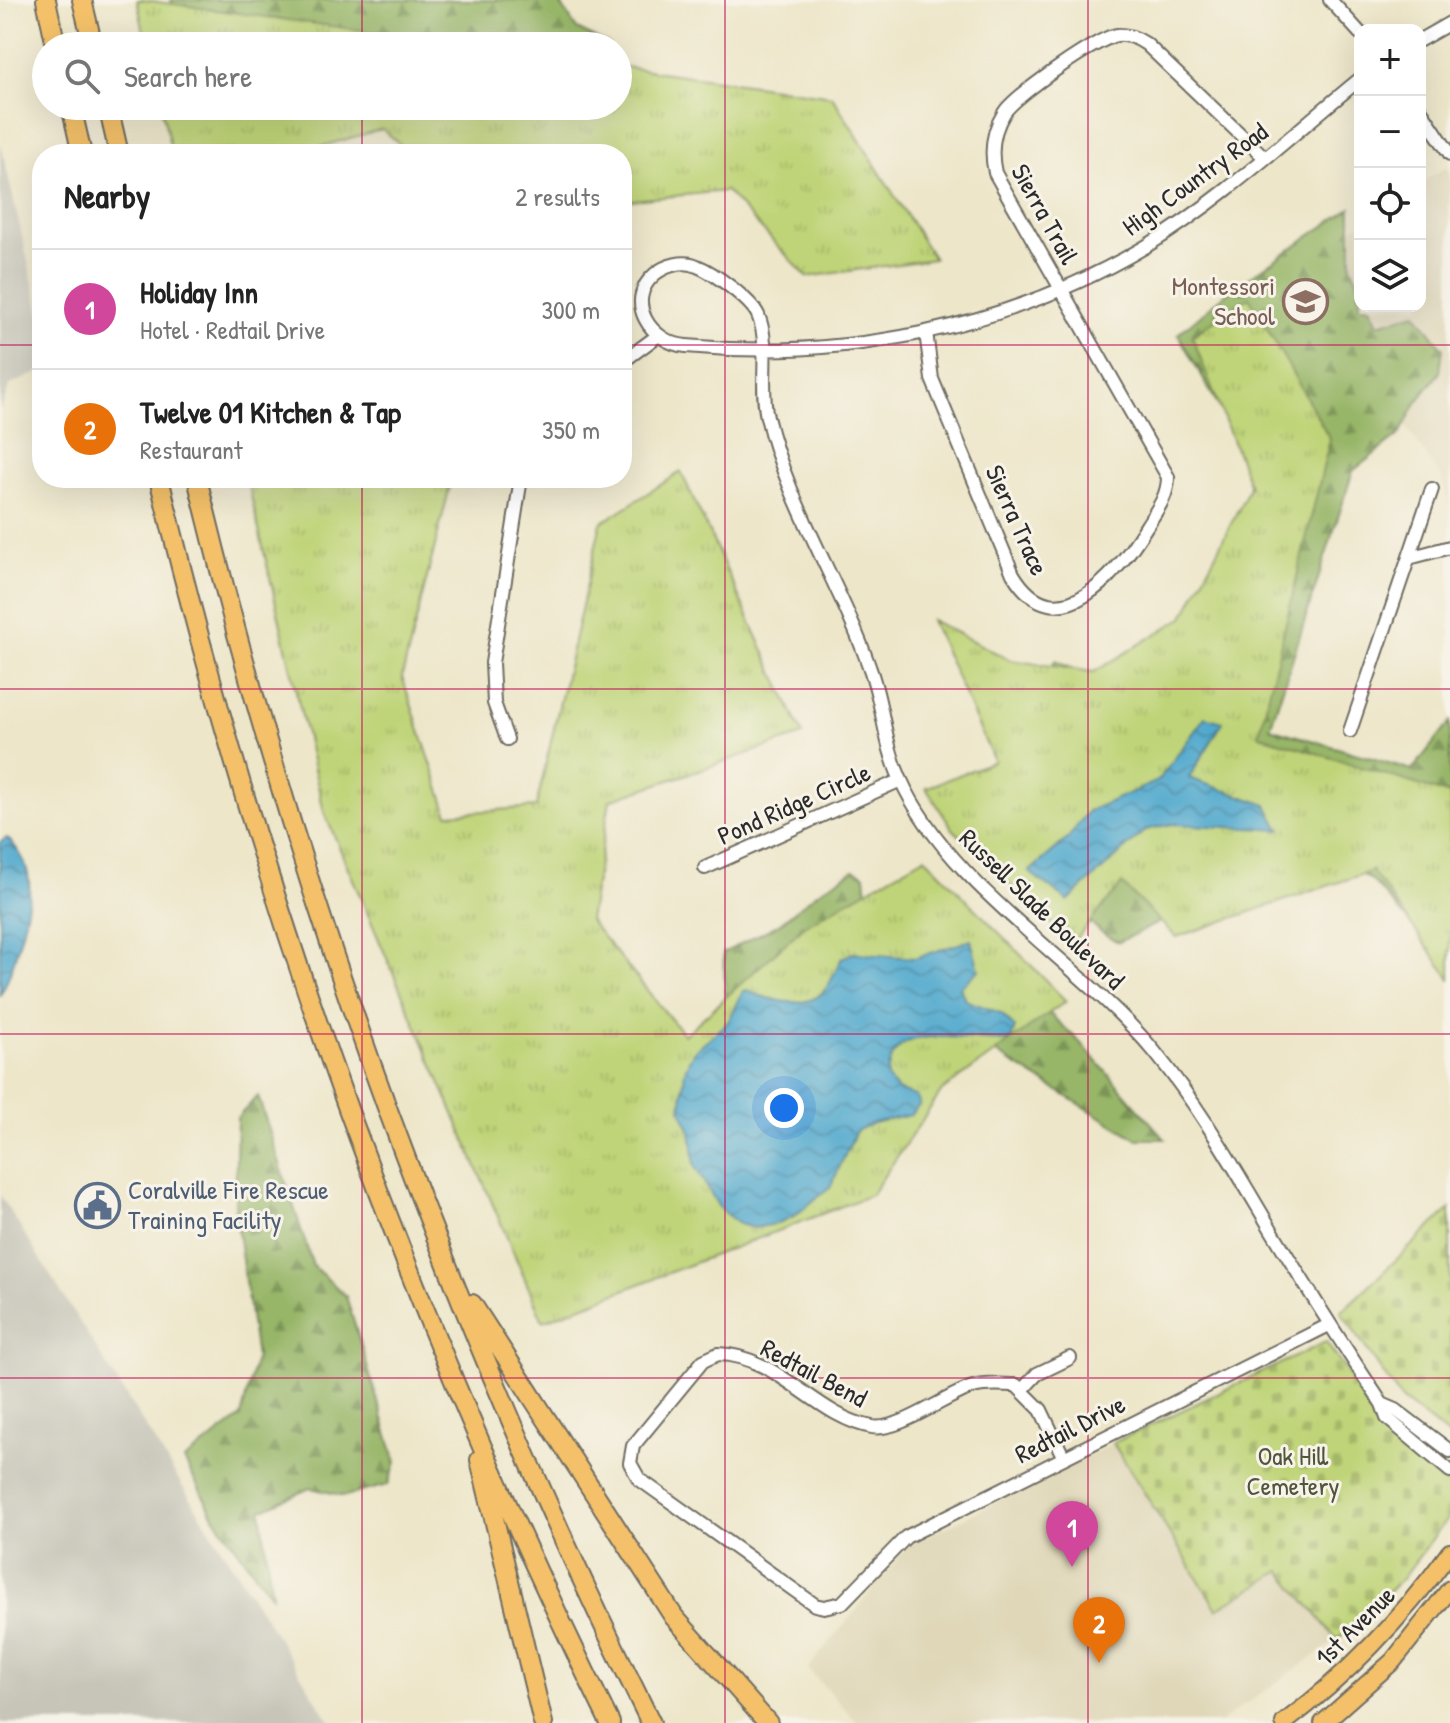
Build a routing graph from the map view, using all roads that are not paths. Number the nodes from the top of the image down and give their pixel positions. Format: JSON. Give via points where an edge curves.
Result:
{"nodes":[{"id":1,"x":46,"y":0,"type":"edge"},
{"id":2,"x":82,"y":0,"type":"edge"},
{"id":3,"x":1330,"y":0,"type":"edge"},
{"id":4,"x":1450,"y":23,"type":"edge"},
{"id":5,"x":1354,"y":26,"type":"edge"},
{"id":6,"x":53,"y":32,"type":"edge"},
{"id":7,"x":90,"y":32,"type":"edge"},
{"id":8,"x":1426,"y":37,"type":"edge"},
{"id":9,"x":1354,"y":84,"type":"edge"},
{"id":10,"x":1426,"y":118,"type":"edge"},
{"id":11,"x":74,"y":120,"type":"edge"},
{"id":12,"x":111,"y":120,"type":"edge"},
{"id":13,"x":80,"y":144,"type":"edge"},
{"id":14,"x":117,"y":144,"type":"edge"},
{"id":15,"x":1450,"y":154,"type":"edge"},
{"id":16,"x":1264,"y":157,"type":"junction"},
{"id":17,"x":1061,"y":289,"type":"junction"},
{"id":18,"x":926,"y":332,"type":"junction"},
{"id":19,"x":656,"y":337,"type":"junction"},
{"id":20,"x":764,"y":351,"type":"junction"},
{"id":21,"x":632,"y":355,"type":"edge"},
{"id":22,"x":162,"y":488,"type":"edge"},
{"id":23,"x":200,"y":488,"type":"edge"},
{"id":24,"x":519,"y":488,"type":"edge"},
{"id":25,"x":1432,"y":489,"type":"dead end"},
{"id":26,"x":1450,"y":547,"type":"edge"},
{"id":27,"x":1409,"y":558,"type":"junction"},
{"id":28,"x":1350,"y":731,"type":"dead end"},
{"id":29,"x":507,"y":739,"type":"dead end"},
{"id":30,"x":901,"y":780,"type":"junction"},
{"id":31,"x":705,"y":868,"type":"dead end"},
{"id":32,"x":448,"y":1268,"type":"junction"},
{"id":33,"x":1329,"y":1325,"type":"junction"},
{"id":34,"x":1070,"y":1358,"type":"dead end"},
{"id":35,"x":1023,"y":1389,"type":"junction"},
{"id":36,"x":1382,"y":1404,"type":"junction"},
{"id":37,"x":471,"y":1418,"type":"junction"},
{"id":38,"x":1450,"y":1451,"type":"edge"},
{"id":39,"x":1063,"y":1456,"type":"junction"},
{"id":40,"x":1450,"y":1471,"type":"edge"},
{"id":41,"x":1450,"y":1552,"type":"edge"},
{"id":42,"x":1450,"y":1589,"type":"edge"},
{"id":43,"x":848,"y":1597,"type":"joint"},
{"id":44,"x":543,"y":1723,"type":"edge"},
{"id":45,"x":610,"y":1723,"type":"edge"},
{"id":46,"x":651,"y":1723,"type":"edge"},
{"id":47,"x":768,"y":1723,"type":"edge"},
{"id":48,"x":1284,"y":1723,"type":"edge"},
{"id":49,"x":1323,"y":1723,"type":"edge"}],
"edges":[{"from":1,"to":6,"type":"highway"},
{"from":2,"to":7,"type":"highway"},
{"from":3,"to":5,"type":"street"},
{"from":4,"to":8,"type":"street"},
{"from":9,"to":16,"type":"street","name":"High Country Road"},
{"from":10,"to":15,"type":"street"},
{"from":11,"to":13,"type":"highway"},
{"from":12,"to":14,"type":"highway"},
{"from":16,"to":17,"type":"street","name":"High Country Road","via":[[1146,246]]},
{"from":16,"to":17,"type":"street","name":"Sierra Trail","via":[[1135,37],[1116,35],[1019,95],[1004,111],[992,142],[995,173]]},
{"from":17,"to":18,"type":"street","name":"High Country Road"},
{"from":17,"to":18,"type":"street","name":"Sierra Trace","via":[[1168,477],[1166,494],[1111,578],[1073,601],[1040,603],[1025,593],[1013,574],[932,379]]},
{"from":18,"to":20,"type":"street","name":"High Country Road","via":[[867,343]]},
{"from":19,"to":20,"type":"street","name":"High Country Road","via":[[677,346]]},
{"from":19,"to":20,"type":"street","name":"Russell Slade Boulevard","via":[[644,318],[643,292],[653,275],[676,263],[694,264],[750,302],[760,319]]},
{"from":19,"to":21,"type":"street"},
{"from":20,"to":30,"type":"street","name":"Russell Slade Boulevard","via":[[765,412],[872,672]]},
{"from":22,"to":37,"type":"highway","via":[[274,885],[345,1094]]},
{"from":23,"to":32,"type":"highway","via":[[309,874]]},
{"from":24,"to":29,"type":"street","via":[[492,663],[494,703]]},
{"from":25,"to":27,"type":"street"},
{"from":26,"to":27,"type":"street"},
{"from":27,"to":28,"type":"street"},
{"from":30,"to":31,"type":"street","name":"Pond Ridge Circle"},
{"from":30,"to":33,"type":"street","name":"Russell Slade Boulevard","via":[[950,853],[1106,1000],[1193,1099]]},
{"from":32,"to":46,"type":"highway"},
{"from":32,"to":47,"type":"highway","via":[[674,1617]]},
{"from":33,"to":36,"type":"street","name":"Russell Slade Boulevard"},
{"from":33,"to":39,"type":"street","name":"Redtail Drive"},
{"from":34,"to":35,"type":"street","via":[[1037,1374]]},
{"from":35,"to":39,"type":"street","via":[[1041,1410]]},
{"from":35,"to":43,"type":"street","name":"Redtail Bend","via":[[973,1387],[879,1428],[835,1411],[751,1362],[718,1354],[703,1361],[633,1446],[633,1472],[815,1605],[834,1606]]},
{"from":36,"to":38,"type":"street","name":"Russell Slade Boulevard"},
{"from":36,"to":40,"type":"street","name":"Russell Slade Boulevard","via":[[1387,1418]]},
{"from":37,"to":44,"type":"highway"},
{"from":37,"to":45,"type":"highway"},
{"from":39,"to":43,"type":"street","name":"Redtail Drive","via":[[906,1537]]},
{"from":41,"to":48,"type":"main road","name":"1st Avenue","via":[[1362,1660]]},
{"from":42,"to":49,"type":"main road","name":"1st Avenue","via":[[1393,1661]]}]}
